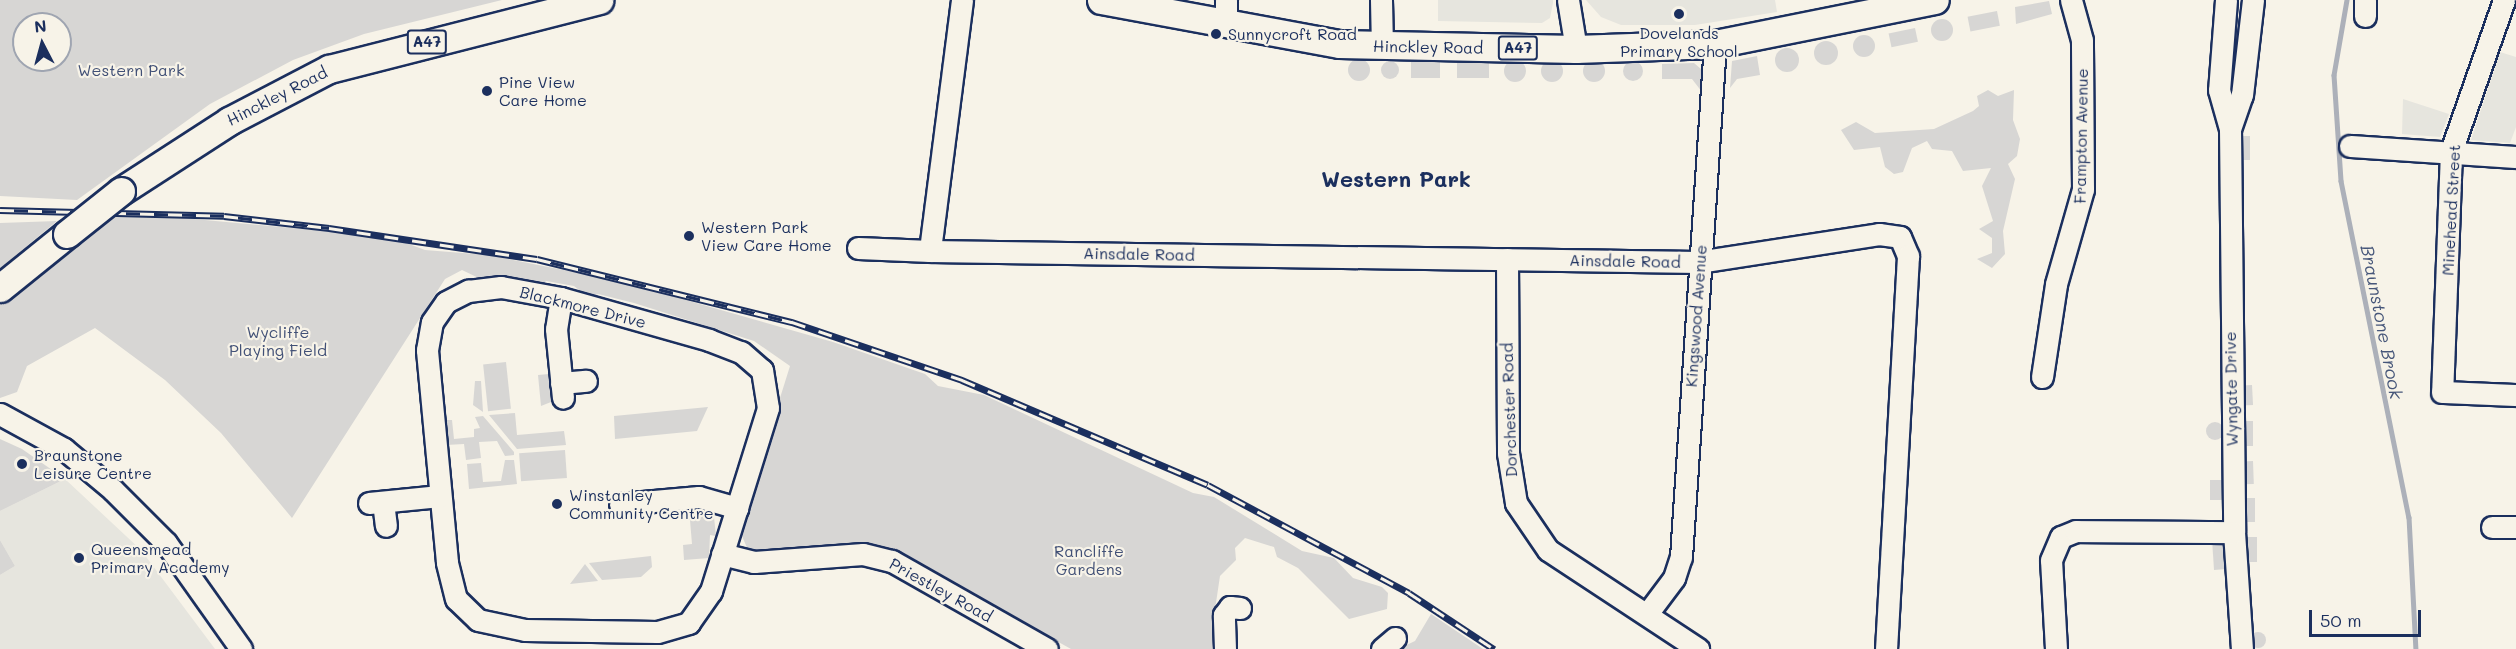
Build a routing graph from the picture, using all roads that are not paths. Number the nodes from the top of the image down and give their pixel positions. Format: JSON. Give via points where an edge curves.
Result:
{"nodes":[{"id":1,"x":599,"y":0,"type":"edge"},
{"id":2,"x":962,"y":0,"type":"edge"},
{"id":3,"x":1101,"y":0,"type":"edge"},
{"id":4,"x":1381,"y":0,"type":"edge"},
{"id":5,"x":1568,"y":0,"type":"edge"},
{"id":6,"x":1935,"y":0,"type":"edge"},
{"id":7,"x":2071,"y":0,"type":"edge"},
{"id":8,"x":2219,"y":0,"type":"edge"},
{"id":9,"x":2226,"y":0,"type":"edge"},
{"id":10,"x":2253,"y":0,"type":"edge"},
{"id":11,"x":2504,"y":0,"type":"edge"},
{"id":12,"x":1874,"y":7,"type":"edge"},
{"id":13,"x":1226,"y":12,"type":"edge"},
{"id":14,"x":2224,"y":25,"type":"junction"},
{"id":15,"x":1715,"y":44,"type":"junction"},
{"id":16,"x":1382,"y":46,"type":"junction"},
{"id":17,"x":1576,"y":49,"type":"junction"},
{"id":18,"x":2230,"y":129,"type":"junction"},
{"id":19,"x":2350,"y":146,"type":"dead end"},
{"id":20,"x":2451,"y":151,"type":"junction"},
{"id":21,"x":2516,"y":157,"type":"edge"},
{"id":22,"x":858,"y":248,"type":"dead end"},
{"id":23,"x":930,"y":251,"type":"junction"},
{"id":24,"x":1506,"y":259,"type":"junction"},
{"id":25,"x":1698,"y":262,"type":"junction"},
{"id":26,"x":0,"y":288,"type":"edge"},
{"id":27,"x":561,"y":298,"type":"junction"},
{"id":28,"x":2042,"y":378,"type":"dead end"},
{"id":29,"x":586,"y":381,"type":"dead end"},
{"id":30,"x":2516,"y":395,"type":"edge"},
{"id":31,"x":0,"y":414,"type":"edge"},
{"id":32,"x":440,"y":496,"type":"junction"},
{"id":33,"x":620,"y":504,"type":"dead end"},
{"id":34,"x":737,"y":508,"type":"junction"},
{"id":35,"x":386,"y":526,"type":"dead end"},
{"id":36,"x":2492,"y":527,"type":"dead end"},
{"id":37,"x":2516,"y":527,"type":"edge"},
{"id":38,"x":2234,"y":532,"type":"junction"},
{"id":39,"x":722,"y":554,"type":"junction"},
{"id":40,"x":1231,"y":603,"type":"dead end"},
{"id":41,"x":1647,"y":614,"type":"junction"},
{"id":42,"x":576,"y":640,"type":"edge"},
{"id":43,"x":241,"y":649,"type":"edge"},
{"id":44,"x":1047,"y":649,"type":"edge"},
{"id":45,"x":1225,"y":649,"type":"edge"},
{"id":46,"x":1698,"y":649,"type":"edge"},
{"id":47,"x":1886,"y":649,"type":"edge"},
{"id":48,"x":2056,"y":649,"type":"edge"},
{"id":49,"x":2242,"y":649,"type":"edge"}],
"edges":[{"from":1,"to":26,"type":"main road","name":"Hinckley Road","number":"A47","bridge":true,"via":[[328,69],[210,132],[121,191]]},
{"from":2,"to":23,"type":"street"},
{"from":3,"to":13,"type":"main road","name":"Hinckley Road","number":"A47"},
{"from":4,"to":16,"type":"street"},
{"from":5,"to":17,"type":"street"},
{"from":6,"to":12,"type":"main road","name":"Hinckley Road","number":"A47"},
{"from":7,"to":28,"type":"street","name":"Frampton Avenue","via":[[2082,40],[2083,189],[2056,284]]},
{"from":8,"to":14,"type":"street"},
{"from":9,"to":14,"type":"street","name":"Wyngate Drive"},
{"from":10,"to":18,"type":"street","name":"Wyngate Drive","via":[[2242,95]]},
{"from":11,"to":20,"type":"street","name":"Minehead Street"},
{"from":12,"to":15,"type":"main road","name":"Hinckley Road","number":"A47"},
{"from":13,"to":16,"type":"main road","name":"Hinckley Road","number":"A47"},
{"from":14,"to":18,"type":"street","name":"Wyngate Drive","via":[[2219,90]]},
{"from":15,"to":17,"type":"main road","name":"Hinckley Road","number":"A47"},
{"from":15,"to":25,"type":"street","name":"Kingswood Avenue","via":[[1713,126]]},
{"from":16,"to":17,"type":"main road","name":"Hinckley Road","number":"A47"},
{"from":18,"to":38,"type":"street","name":"Wyngate Drive"},
{"from":19,"to":20,"type":"street"},
{"from":20,"to":21,"type":"street"},
{"from":20,"to":30,"type":"street","name":"Minehead Street","via":[[2442,392]]},
{"from":22,"to":23,"type":"street","name":"Ainsdale Road"},
{"from":23,"to":24,"type":"street","name":"Ainsdale Road"},
{"from":24,"to":25,"type":"street","name":"Ainsdale Road"},
{"from":24,"to":41,"type":"street","name":"Dorchester Road","via":[[1508,453],[1516,503],[1548,550]]},
{"from":25,"to":41,"type":"street","name":"Kingswood Avenue","via":[[1680,565]]},
{"from":25,"to":47,"type":"street","name":"Ainsdale Road","via":[[1879,234],[1906,241]]},
{"from":27,"to":29,"type":"street","via":[[556,329],[562,391]]},
{"from":27,"to":32,"type":"street","name":"Blackmore Drive","via":[[501,287],[468,291],[446,302],[432,322],[427,350]]},
{"from":27,"to":34,"type":"street","name":"Blackmore Drive","via":[[728,346],[762,370],[768,408]]},
{"from":31,"to":43,"type":"street","via":[[64,449],[113,490],[166,543]]},
{"from":32,"to":35,"type":"street","via":[[376,503]]},
{"from":32,"to":42,"type":"street","name":"Blackmore Drive","via":[[450,586],[466,611],[495,626]]},
{"from":33,"to":34,"type":"street","via":[[699,497]]},
{"from":34,"to":39,"type":"street","name":"Blackmore Drive"},
{"from":36,"to":37,"type":"street"},
{"from":38,"to":48,"type":"street","via":[[2076,531],[2061,537],[2051,560]]},
{"from":38,"to":49,"type":"street","name":"Wyngate Drive"},
{"from":39,"to":42,"type":"street","name":"Blackmore Drive","via":[[706,603],[689,623],[657,632]]},
{"from":39,"to":44,"type":"street","name":"Priestley Road","via":[[754,562],[862,554],[892,561]]},
{"from":40,"to":45,"type":"street","via":[[1224,615]]},
{"from":41,"to":46,"type":"street","name":"Dorchester Road"}]}
